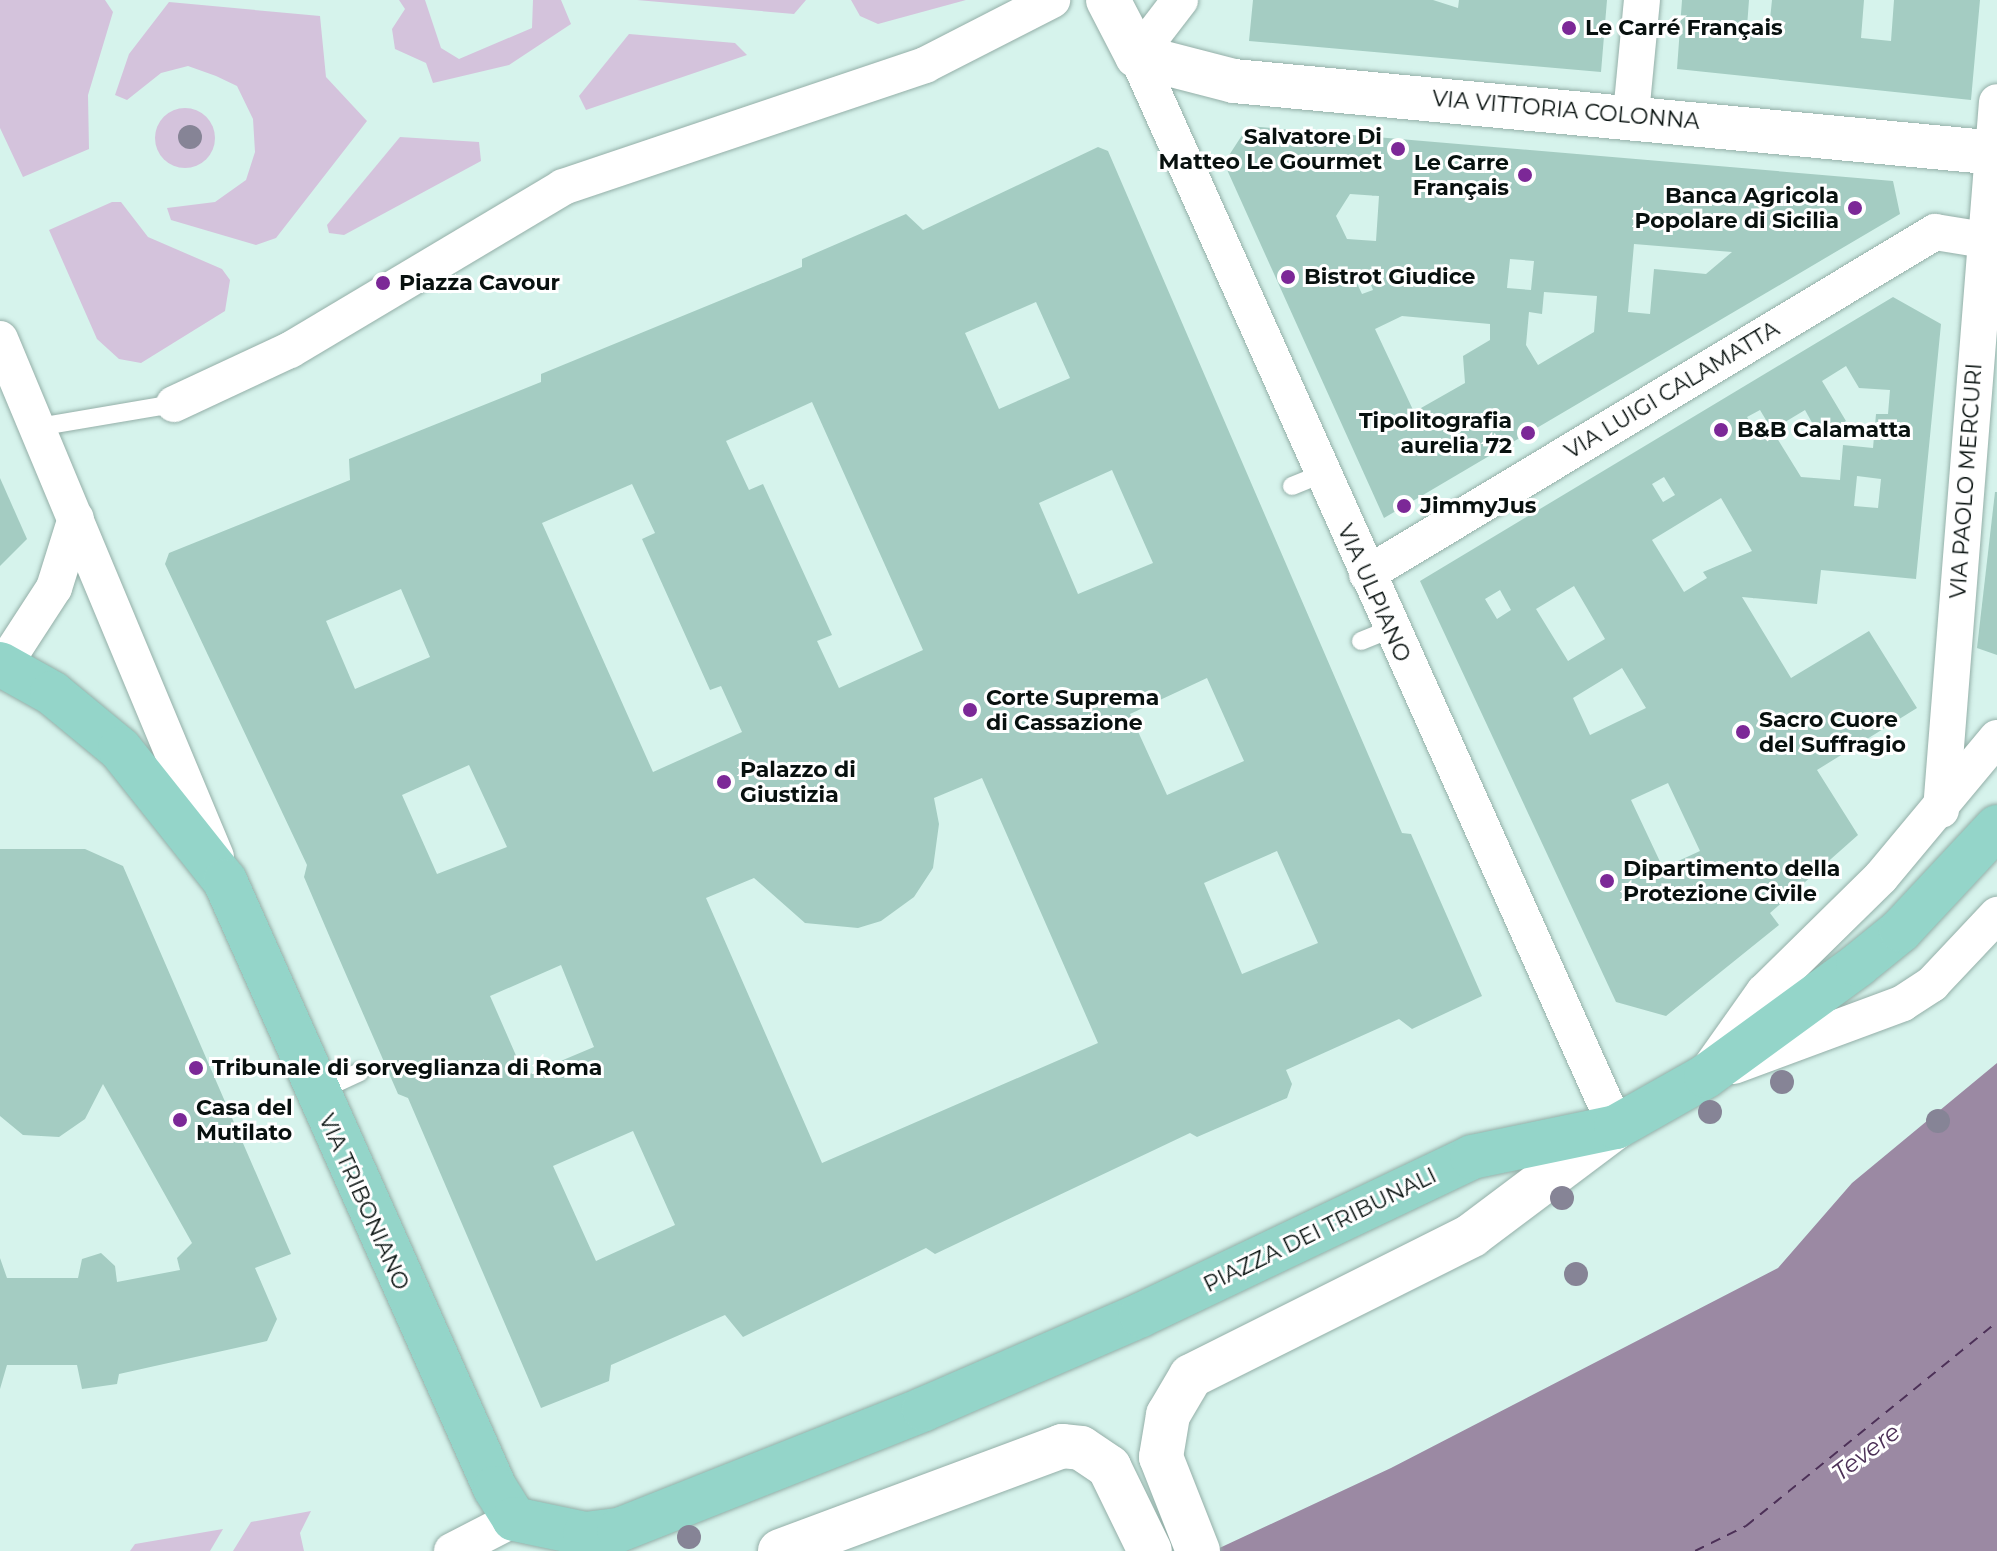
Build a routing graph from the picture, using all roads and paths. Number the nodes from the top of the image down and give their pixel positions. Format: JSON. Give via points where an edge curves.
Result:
{"nodes":[{"id":1,"x":1052,"y":0,"type":"edge"},
{"id":2,"x":1108,"y":0,"type":"edge"},
{"id":3,"x":1180,"y":0,"type":"edge"},
{"id":4,"x":1642,"y":0,"type":"edge"},
{"id":5,"x":1137,"y":56,"type":"junction"},
{"id":6,"x":1997,"y":102,"type":"edge"},
{"id":7,"x":1631,"y":114,"type":"junction"},
{"id":8,"x":1994,"y":153,"type":"edge"},
{"id":9,"x":1984,"y":240,"type":"junction"},
{"id":10,"x":0,"y":339,"type":"edge"},
{"id":11,"x":174,"y":404,"type":"joint"},
{"id":12,"x":38,"y":427,"type":"junction"},
{"id":13,"x":76,"y":518,"type":"junction"},
{"id":14,"x":1367,"y":574,"type":"junction"},
{"id":15,"x":1,"y":667,"type":"edge"},
{"id":16,"x":1997,"y":738,"type":"edge"},
{"id":17,"x":1941,"y":810,"type":"junction"},
{"id":18,"x":1997,"y":827,"type":"edge"},
{"id":19,"x":225,"y":881,"type":"junction"},
{"id":20,"x":1997,"y":915,"type":"edge"},
{"id":21,"x":360,"y":1072,"type":"dead end"},
{"id":22,"x":1706,"y":1076,"type":"junction"},
{"id":23,"x":316,"y":1092,"type":"junction"},
{"id":24,"x":1616,"y":1127,"type":"junction"},
{"id":25,"x":525,"y":1535,"type":"edge"},
{"id":26,"x":452,"y":1551,"type":"edge"},
{"id":27,"x":780,"y":1551,"type":"edge"},
{"id":28,"x":1150,"y":1551,"type":"edge"},
{"id":29,"x":1198,"y":1551,"type":"edge"}],
"edges":[{"from":1,"to":11,"type":"street","via":[[925,65],[563,187],[290,350]]},
{"from":2,"to":5,"type":"street"},
{"from":3,"to":5,"type":"street"},
{"from":4,"to":7,"type":"street"},
{"from":5,"to":7,"type":"street","name":"VIA VITTORIA COLONNA","via":[[1234,81]]},
{"from":5,"to":14,"type":"street","name":"VIA ULPIANO","via":[[1306,480]]},
{"from":6,"to":8,"type":"street","name":"VIA PAOLO MERCURI"},
{"from":7,"to":8,"type":"street","name":"VIA VITTORIA COLONNA"},
{"from":8,"to":9,"type":"street","name":"VIA PAOLO MERCURI"},
{"from":9,"to":14,"type":"street","name":"VIA LUIGI CALAMATTA","via":[[1935,232]]},
{"from":9,"to":17,"type":"street","name":"VIA PAOLO MERCURI"},
{"from":10,"to":12,"type":"street"},
{"from":11,"to":12,"type":"lane"},
{"from":12,"to":13,"type":"street"},
{"from":13,"to":15,"type":"street","via":[[54,588]]},
{"from":13,"to":19,"type":"street","name":"VIA TRIBONIANO"},
{"from":14,"to":24,"type":"street","name":"VIA ULPIANO","via":[[1375,635]]},
{"from":15,"to":19,"type":"main road","name":"VIA TRIBONIANO","via":[[52,693],[120,749]]},
{"from":16,"to":17,"type":"street"},
{"from":17,"to":22,"type":"street","via":[[1764,992]]},
{"from":18,"to":22,"type":"main road","name":"PIAZZA DEI TRIBUNALI","via":[[1901,930]]},
{"from":19,"to":23,"type":"main road","name":"VIA TRIBONIANO"},
{"from":20,"to":22,"type":"street","via":[[1932,984],[1903,1003]]},
{"from":21,"to":23,"type":"lane"},
{"from":22,"to":24,"type":"main road","name":"PIAZZA DEI TRIBUNALI"},
{"from":23,"to":25,"type":"main road","name":"VIA TRIBONIANO"},
{"from":24,"to":25,"type":"main road","name":"PIAZZA DEI TRIBUNALI","via":[[1472,1157],[1141,1315],[619,1530]]},
{"from":24,"to":29,"type":"street","via":[[1472,1235],[1202,1368],[1168,1415],[1166,1476]]},
{"from":25,"to":26,"type":"street"},
{"from":27,"to":28,"type":"street","via":[[1052,1447],[1091,1454],[1125,1495]]}]}
